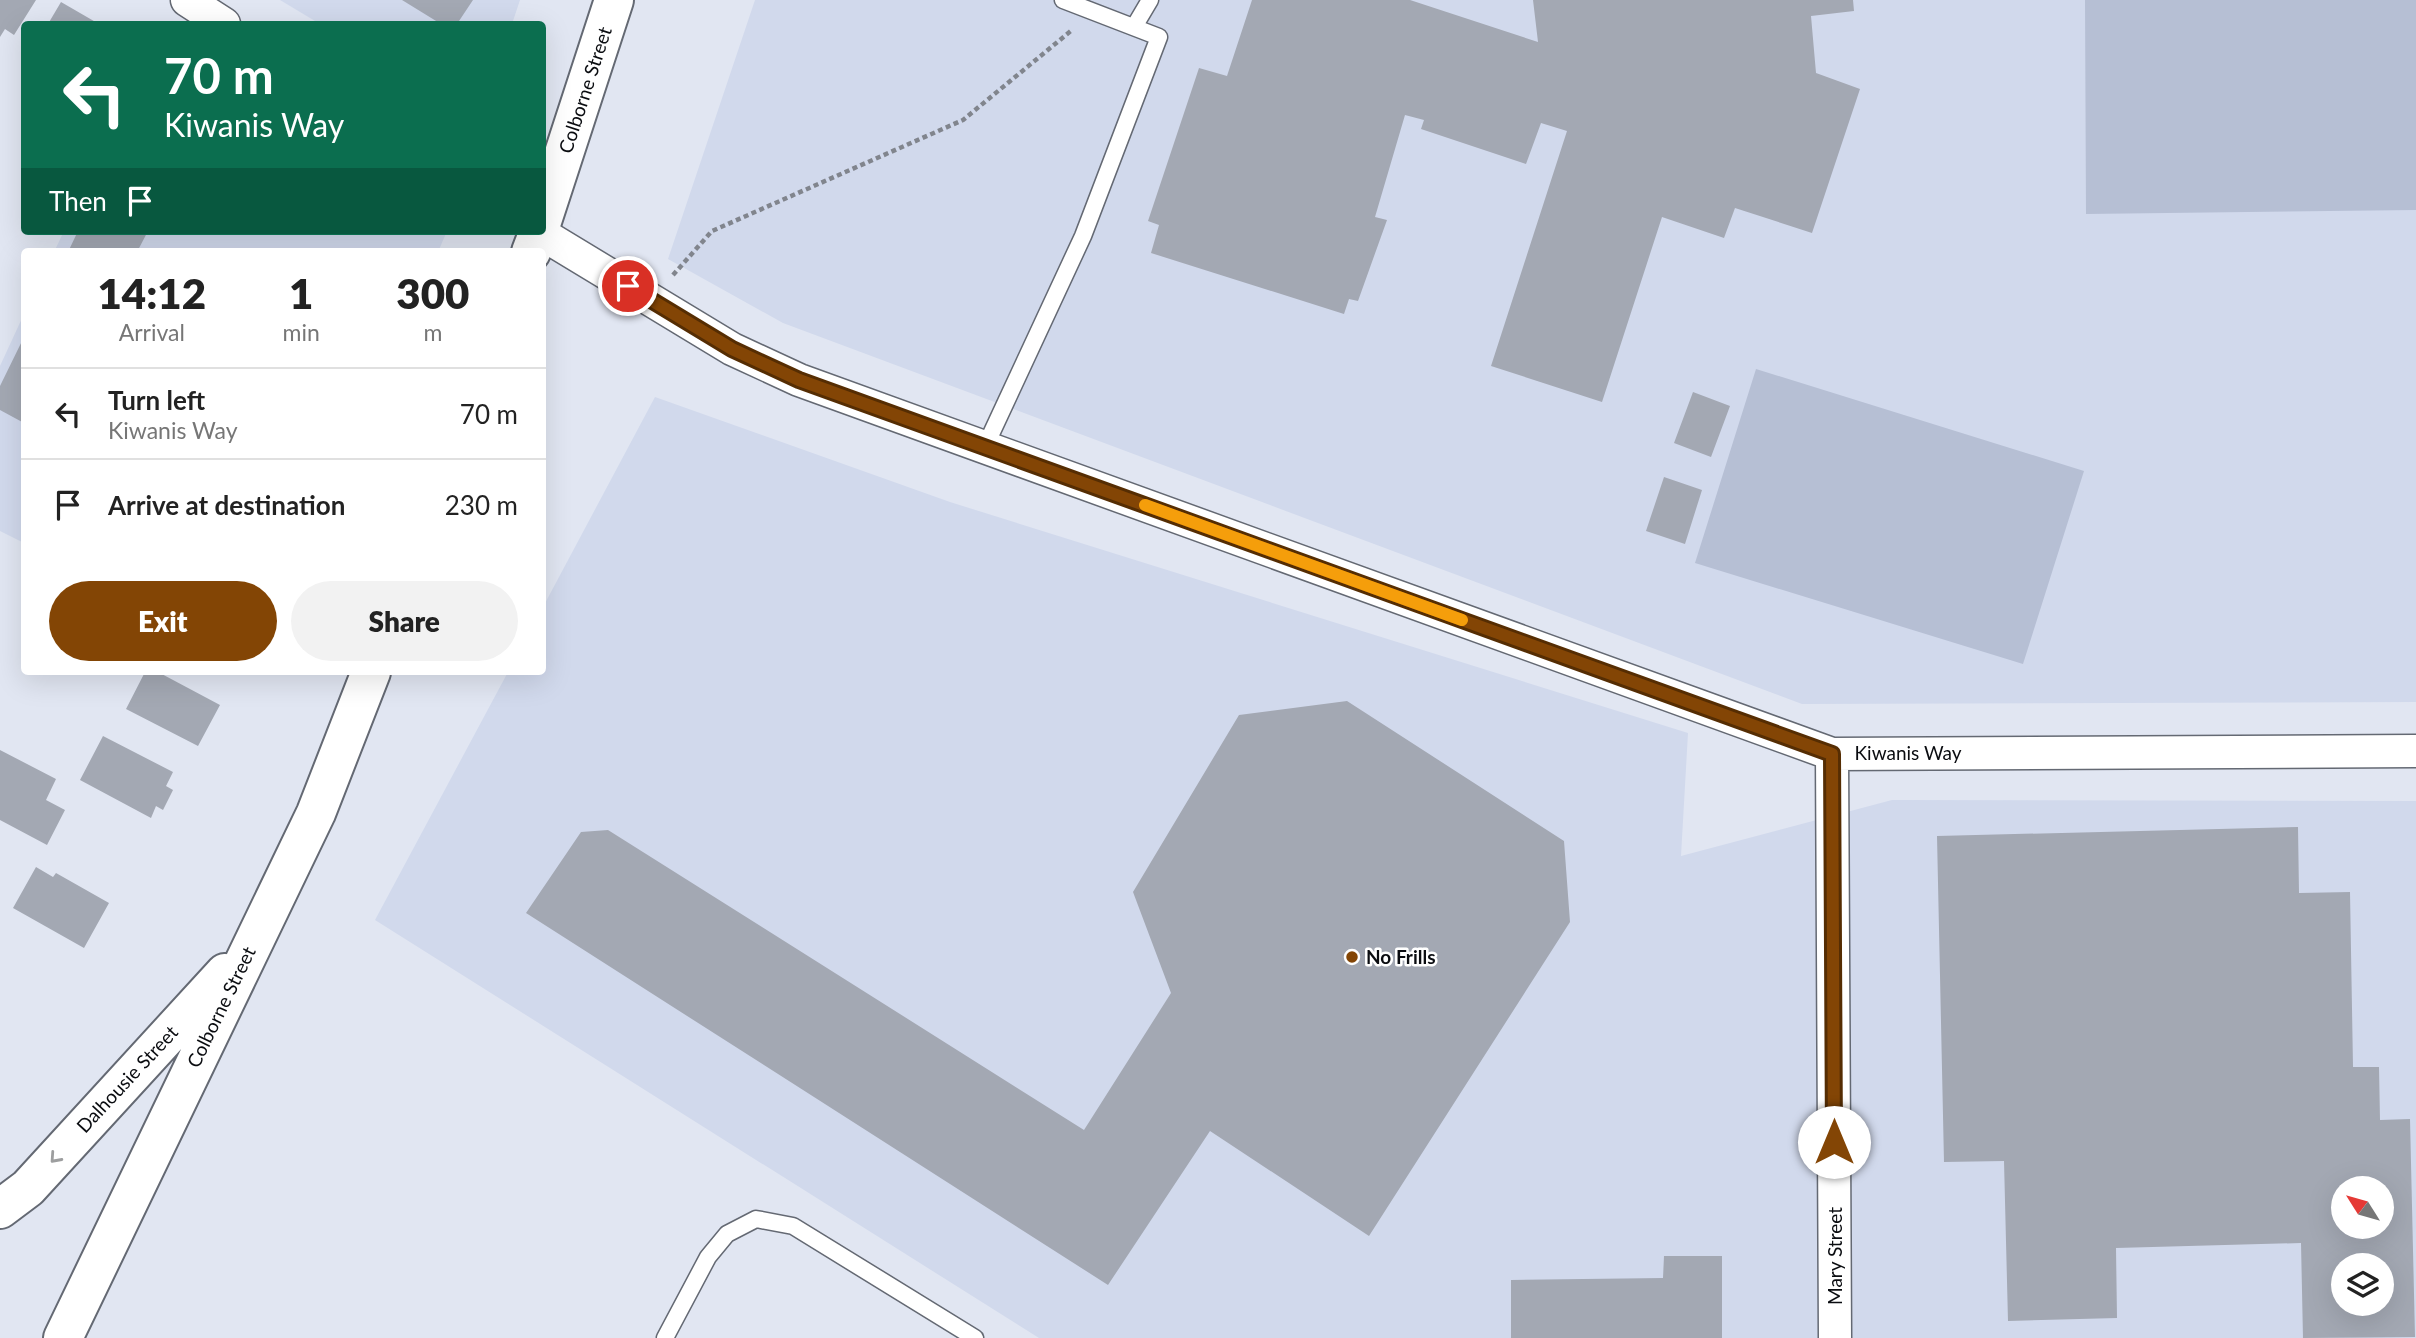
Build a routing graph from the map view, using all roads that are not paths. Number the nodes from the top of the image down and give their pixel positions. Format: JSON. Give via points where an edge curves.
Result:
{"nodes":[{"id":1,"x":187,"y":0,"type":"edge"},
{"id":2,"x":614,"y":0,"type":"edge"},
{"id":3,"x":1063,"y":0,"type":"edge"},
{"id":4,"x":1150,"y":0,"type":"edge"},
{"id":5,"x":219,"y":21,"type":"edge"},
{"id":6,"x":1134,"y":27,"type":"junction"},
{"id":7,"x":546,"y":209,"type":"edge"},
{"id":8,"x":545,"y":235,"type":"edge"},
{"id":9,"x":985,"y":447,"type":"junction"},
{"id":10,"x":370,"y":675,"type":"edge"},
{"id":11,"x":2416,"y":751,"type":"edge"},
{"id":12,"x":1832,"y":754,"type":"junction"},
{"id":13,"x":250,"y":946,"type":"junction"},
{"id":14,"x":0,"y":1209,"type":"edge"},
{"id":15,"x":63,"y":1338,"type":"edge"},
{"id":16,"x":665,"y":1338,"type":"edge"},
{"id":17,"x":975,"y":1338,"type":"edge"},
{"id":18,"x":1835,"y":1338,"type":"edge"}],
"edges":[{"from":1,"to":5,"type":"street"},
{"from":2,"to":7,"type":"main road","name":"Colborne Street"},
{"from":3,"to":6,"type":"lane"},
{"from":4,"to":6,"type":"lane"},
{"from":6,"to":9,"type":"lane","via":[[1159,37],[1083,236]]},
{"from":8,"to":9,"type":"street","name":"Kiwanis Way","via":[[732,349],[799,380]]},
{"from":9,"to":12,"type":"street","name":"Kiwanis Way"},
{"from":10,"to":13,"type":"main road","name":"Colborne Street","via":[[316,813]]},
{"from":11,"to":12,"type":"street","name":"Kiwanis Way"},
{"from":12,"to":18,"type":"street","name":"Mary Street"},
{"from":13,"to":14,"type":"main road","name":"Dalhousie Street","one_way":true,"via":[[28,1188]]},
{"from":13,"to":15,"type":"main road","name":"Colborne Street"},
{"from":16,"to":17,"type":"lane","via":[[708,1256],[727,1234],[756,1219],[793,1226]]}]}
